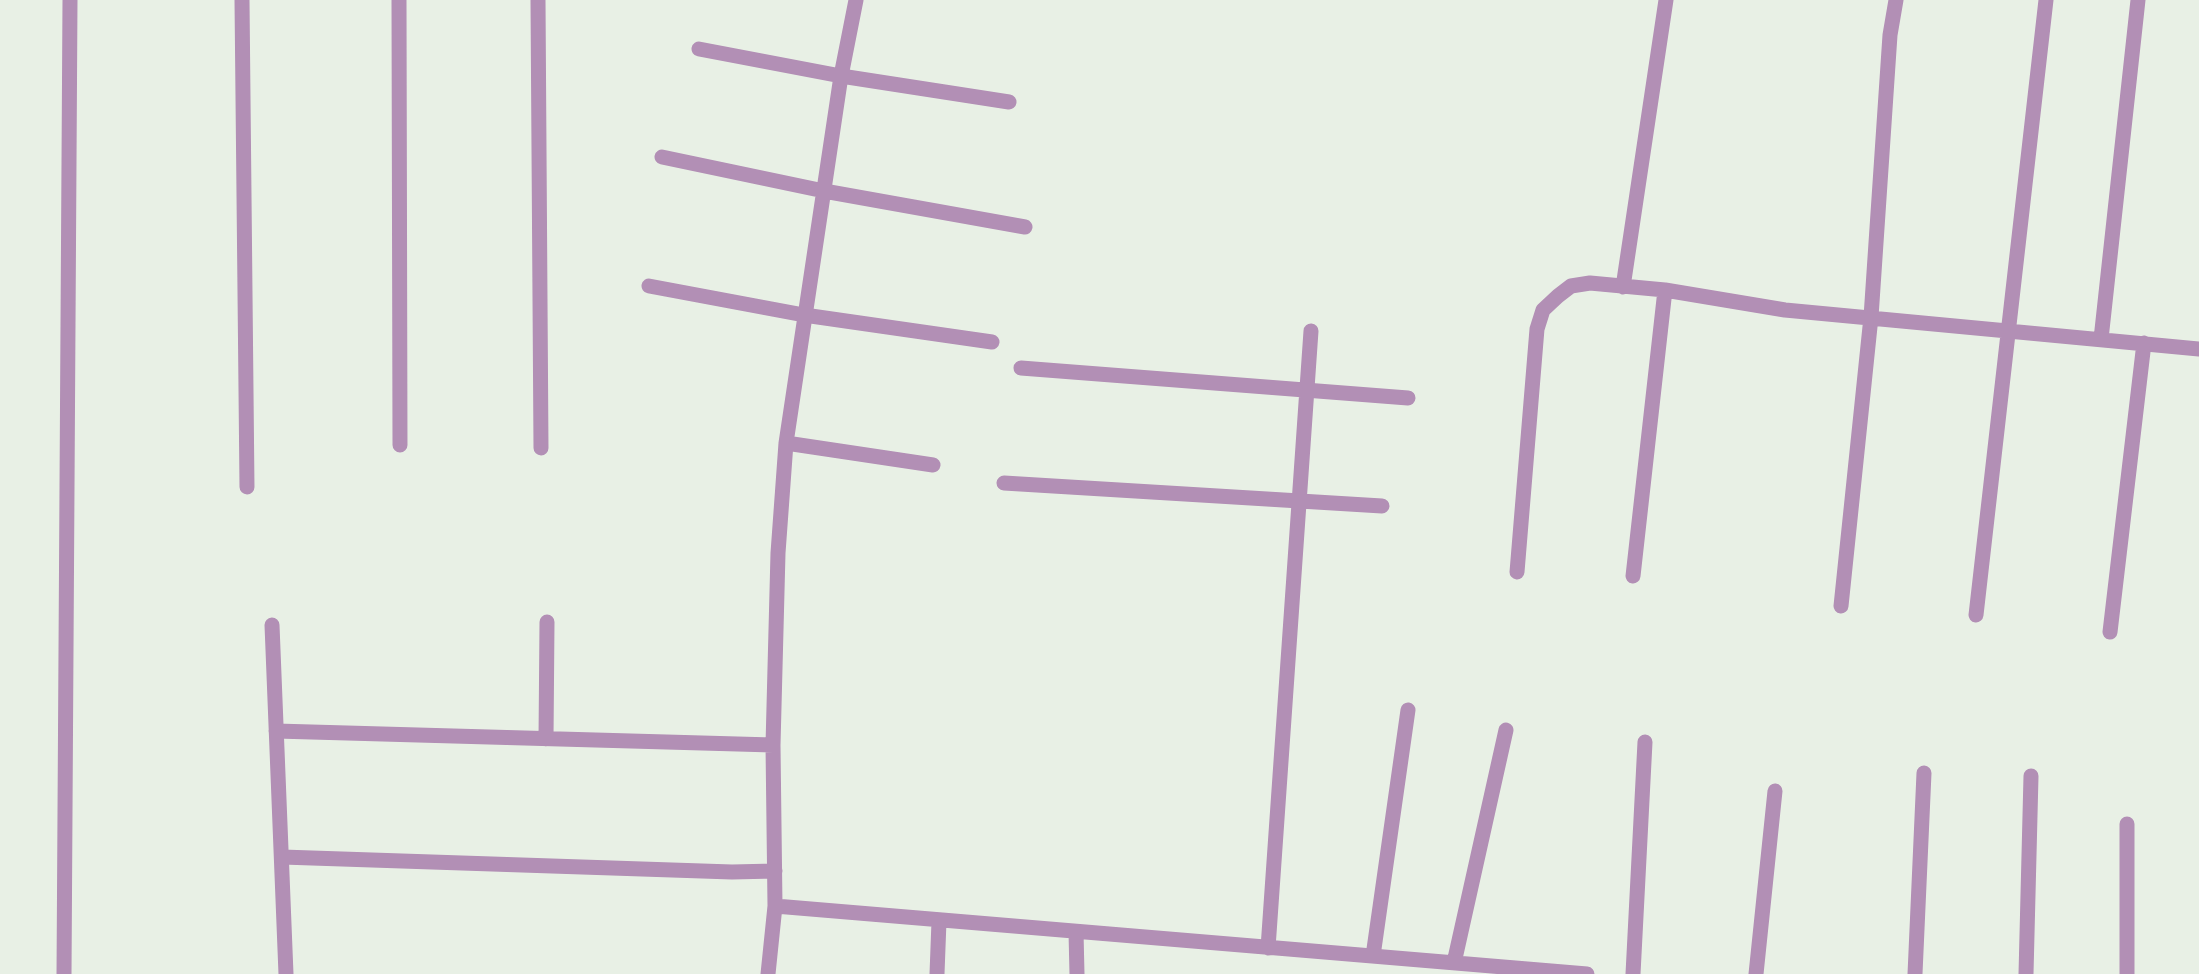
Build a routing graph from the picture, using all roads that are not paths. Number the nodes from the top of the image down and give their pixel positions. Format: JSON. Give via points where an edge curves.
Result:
{"nodes":[{"id":1,"x":70,"y":0,"type":"edge"},
{"id":2,"x":242,"y":0,"type":"edge"},
{"id":3,"x":399,"y":0,"type":"edge"},
{"id":4,"x":538,"y":0,"type":"edge"},
{"id":5,"x":856,"y":0,"type":"edge"},
{"id":6,"x":1666,"y":0,"type":"edge"},
{"id":7,"x":1896,"y":0,"type":"edge"},
{"id":8,"x":2046,"y":0,"type":"edge"},
{"id":9,"x":2138,"y":0,"type":"edge"},
{"id":10,"x":699,"y":49,"type":"dead end"},
{"id":11,"x":841,"y":76,"type":"junction"},
{"id":12,"x":1010,"y":102,"type":"dead end"},
{"id":13,"x":662,"y":157,"type":"dead end"},
{"id":14,"x":824,"y":191,"type":"junction"},
{"id":15,"x":1025,"y":227,"type":"dead end"},
{"id":16,"x":649,"y":286,"type":"dead end"},
{"id":17,"x":1623,"y":287,"type":"junction"},
{"id":18,"x":1665,"y":290,"type":"junction"},
{"id":19,"x":804,"y":315,"type":"junction"},
{"id":20,"x":1871,"y":317,"type":"junction"},
{"id":21,"x":1311,"y":331,"type":"dead end"},
{"id":22,"x":2010,"y":331,"type":"junction"},
{"id":23,"x":2101,"y":339,"type":"junction"},
{"id":24,"x":993,"y":342,"type":"dead end"},
{"id":25,"x":2144,"y":344,"type":"junction"},
{"id":26,"x":2199,"y":349,"type":"edge"},
{"id":27,"x":1021,"y":368,"type":"dead end"},
{"id":28,"x":1308,"y":391,"type":"junction"},
{"id":29,"x":1408,"y":398,"type":"dead end"},
{"id":30,"x":786,"y":443,"type":"junction"},
{"id":31,"x":400,"y":445,"type":"dead end"},
{"id":32,"x":541,"y":448,"type":"dead end"},
{"id":33,"x":933,"y":465,"type":"dead end"},
{"id":34,"x":1004,"y":483,"type":"dead end"},
{"id":35,"x":247,"y":488,"type":"dead end"},
{"id":36,"x":1300,"y":502,"type":"junction"},
{"id":37,"x":1382,"y":506,"type":"dead end"},
{"id":38,"x":1517,"y":572,"type":"dead end"},
{"id":39,"x":1633,"y":576,"type":"dead end"},
{"id":40,"x":1841,"y":606,"type":"dead end"},
{"id":41,"x":1976,"y":615,"type":"dead end"},
{"id":42,"x":547,"y":622,"type":"dead end"},
{"id":43,"x":272,"y":625,"type":"dead end"},
{"id":44,"x":2110,"y":632,"type":"dead end"},
{"id":45,"x":1408,"y":710,"type":"dead end"},
{"id":46,"x":1506,"y":730,"type":"dead end"},
{"id":47,"x":276,"y":731,"type":"junction"},
{"id":48,"x":546,"y":739,"type":"junction"},
{"id":49,"x":1645,"y":742,"type":"dead end"},
{"id":50,"x":773,"y":744,"type":"junction"},
{"id":51,"x":1924,"y":773,"type":"dead end"},
{"id":52,"x":2031,"y":776,"type":"dead end"},
{"id":53,"x":1775,"y":791,"type":"dead end"},
{"id":54,"x":2127,"y":824,"type":"dead end"},
{"id":55,"x":282,"y":857,"type":"junction"},
{"id":56,"x":776,"y":871,"type":"junction"},
{"id":57,"x":775,"y":906,"type":"junction"},
{"id":58,"x":939,"y":921,"type":"junction"},
{"id":59,"x":1076,"y":932,"type":"junction"},
{"id":60,"x":1268,"y":948,"type":"junction"},
{"id":61,"x":1373,"y":956,"type":"junction"},
{"id":62,"x":1454,"y":963,"type":"junction"},
{"id":63,"x":1517,"y":971,"type":"edge"},
{"id":64,"x":64,"y":974,"type":"edge"},
{"id":65,"x":286,"y":974,"type":"edge"},
{"id":66,"x":768,"y":974,"type":"edge"},
{"id":67,"x":938,"y":974,"type":"edge"},
{"id":68,"x":1077,"y":974,"type":"edge"},
{"id":69,"x":1587,"y":974,"type":"edge"},
{"id":70,"x":1633,"y":974,"type":"edge"},
{"id":71,"x":1756,"y":974,"type":"edge"},
{"id":72,"x":1915,"y":974,"type":"edge"},
{"id":73,"x":2026,"y":974,"type":"edge"},
{"id":74,"x":2127,"y":974,"type":"edge"}],
"edges":[{"from":1,"to":64,"type":"street"},
{"from":2,"to":35,"type":"street"},
{"from":3,"to":31,"type":"street"},
{"from":4,"to":32,"type":"street"},
{"from":5,"to":11,"type":"street"},
{"from":6,"to":17,"type":"street"},
{"from":7,"to":20,"type":"street","via":[[1890,35]]},
{"from":8,"to":22,"type":"street"},
{"from":9,"to":23,"type":"street"},
{"from":10,"to":11,"type":"street"},
{"from":11,"to":12,"type":"street"},
{"from":11,"to":14,"type":"street"},
{"from":13,"to":14,"type":"street"},
{"from":14,"to":15,"type":"street"},
{"from":14,"to":19,"type":"street"},
{"from":16,"to":19,"type":"street"},
{"from":17,"to":18,"type":"street"},
{"from":17,"to":38,"type":"street","via":[[1590,283],[1571,286],[1543,310],[1537,329]]},
{"from":18,"to":20,"type":"street","via":[[1785,310]]},
{"from":18,"to":39,"type":"street"},
{"from":19,"to":24,"type":"street"},
{"from":19,"to":30,"type":"street"},
{"from":20,"to":22,"type":"street"},
{"from":20,"to":40,"type":"street"},
{"from":21,"to":28,"type":"street"},
{"from":22,"to":23,"type":"street"},
{"from":22,"to":41,"type":"street"},
{"from":23,"to":25,"type":"street"},
{"from":25,"to":26,"type":"street"},
{"from":25,"to":44,"type":"street"},
{"from":27,"to":28,"type":"street"},
{"from":28,"to":29,"type":"street"},
{"from":28,"to":36,"type":"street"},
{"from":30,"to":33,"type":"street"},
{"from":30,"to":50,"type":"street","via":[[778,553]]},
{"from":34,"to":36,"type":"street"},
{"from":36,"to":37,"type":"street"},
{"from":36,"to":60,"type":"street"},
{"from":42,"to":48,"type":"street"},
{"from":43,"to":47,"type":"street"},
{"from":45,"to":61,"type":"street"},
{"from":46,"to":62,"type":"street"},
{"from":47,"to":48,"type":"street"},
{"from":47,"to":55,"type":"street"},
{"from":48,"to":50,"type":"street"},
{"from":49,"to":70,"type":"street"},
{"from":50,"to":56,"type":"street"},
{"from":51,"to":72,"type":"street"},
{"from":52,"to":73,"type":"street"},
{"from":53,"to":71,"type":"street"},
{"from":54,"to":74,"type":"street"},
{"from":55,"to":56,"type":"street"},
{"from":55,"to":65,"type":"street"},
{"from":56,"to":57,"type":"street"},
{"from":57,"to":58,"type":"street"},
{"from":57,"to":66,"type":"street"},
{"from":58,"to":59,"type":"street"},
{"from":58,"to":67,"type":"street"},
{"from":59,"to":60,"type":"street"},
{"from":59,"to":68,"type":"street"},
{"from":60,"to":61,"type":"street"},
{"from":61,"to":62,"type":"street"},
{"from":62,"to":63,"type":"street"},
{"from":63,"to":69,"type":"street"}]}
